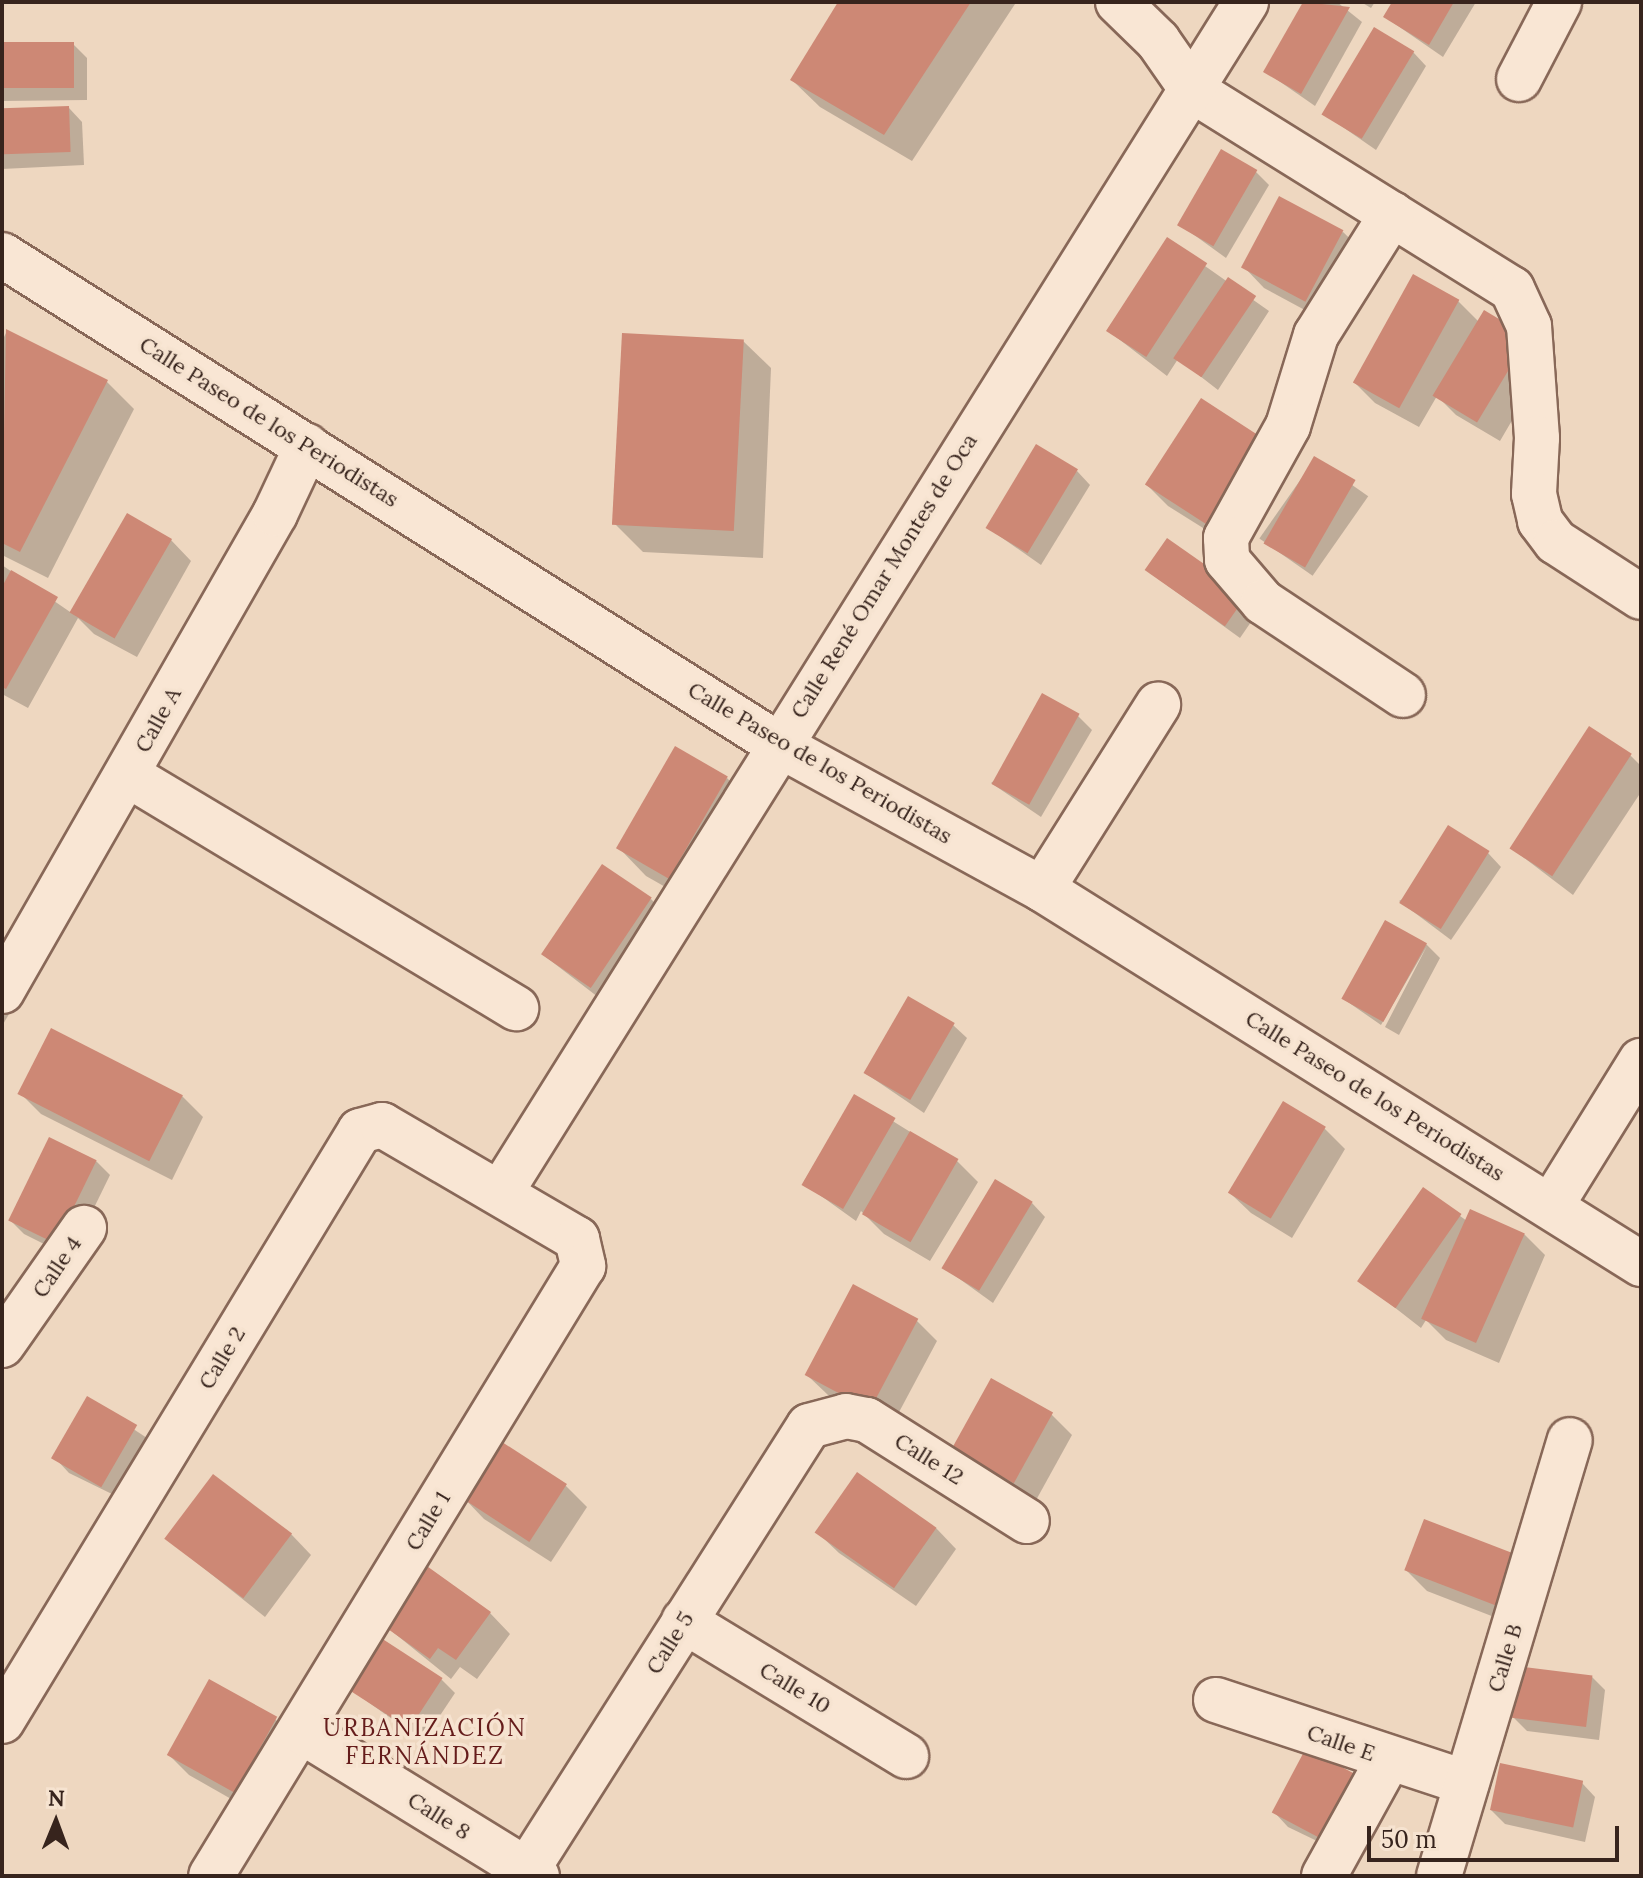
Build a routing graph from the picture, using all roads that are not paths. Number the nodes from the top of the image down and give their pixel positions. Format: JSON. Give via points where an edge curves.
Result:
{"nodes":[{"id":1,"x":1118,"y":2,"type":"edge"},
{"id":2,"x":1246,"y":2,"type":"edge"},
{"id":3,"x":1559,"y":2,"type":"edge"},
{"id":4,"x":1519,"y":79,"type":"dead end"},
{"id":5,"x":1192,"y":90,"type":"junction"},
{"id":6,"x":1392,"y":214,"type":"junction"},
{"id":7,"x":2,"y":255,"type":"edge"},
{"id":8,"x":307,"y":446,"type":"junction"},
{"id":9,"x":1641,"y":597,"type":"edge"},
{"id":10,"x":1403,"y":695,"type":"dead end"},
{"id":11,"x":1158,"y":705,"type":"dead end"},
{"id":12,"x":779,"y":745,"type":"junction"},
{"id":13,"x":128,"y":775,"type":"junction"},
{"id":14,"x":1042,"y":889,"type":"junction"},
{"id":15,"x":2,"y":991,"type":"edge"},
{"id":16,"x":516,"y":1008,"type":"dead end"},
{"id":17,"x":1641,"y":1061,"type":"edge"},
{"id":18,"x":501,"y":1192,"type":"junction"},
{"id":19,"x":1551,"y":1206,"type":"junction"},
{"id":20,"x":84,"y":1228,"type":"dead end"},
{"id":21,"x":1641,"y":1264,"type":"edge"},
{"id":22,"x":2,"y":1345,"type":"edge"},
{"id":23,"x":826,"y":1418,"type":"joint"},
{"id":24,"x":1570,"y":1440,"type":"dead end"},
{"id":25,"x":1027,"y":1521,"type":"dead end"},
{"id":26,"x":684,"y":1621,"type":"junction"},
{"id":27,"x":1216,"y":1700,"type":"dead end"},
{"id":28,"x":2,"y":1721,"type":"edge"},
{"id":29,"x":301,"y":1731,"type":"junction"},
{"id":30,"x":906,"y":1756,"type":"dead end"},
{"id":31,"x":1388,"y":1760,"type":"junction"},
{"id":32,"x":1467,"y":1783,"type":"junction"},
{"id":33,"x":529,"y":1874,"type":"edge"},
{"id":34,"x":211,"y":1876,"type":"edge"},
{"id":35,"x":1324,"y":1876,"type":"edge"},
{"id":36,"x":1439,"y":1876,"type":"edge"}],
"edges":[{"from":1,"to":5,"type":"street","via":[[1158,41]]},
{"from":2,"to":5,"type":"street","name":"Calle René Omar Montes de Oca"},
{"from":3,"to":4,"type":"street"},
{"from":5,"to":6,"type":"street"},
{"from":5,"to":12,"type":"street","name":"Calle René Omar Montes de Oca"},
{"from":6,"to":9,"type":"street","via":[[1512,289],[1524,306],[1540,521],[1556,542]]},
{"from":6,"to":10,"type":"street","via":[[1316,335],[1288,426],[1226,538],[1227,560],[1263,602]]},
{"from":7,"to":8,"type":"street","name":"Calle Paseo de los Periodistas"},
{"from":8,"to":12,"type":"street","name":"Calle Paseo de los Periodistas"},
{"from":8,"to":13,"type":"street","name":"Calle A","via":[[275,514]]},
{"from":11,"to":14,"type":"street"},
{"from":12,"to":14,"type":"street","name":"Calle Paseo de los Periodistas"},
{"from":12,"to":18,"type":"street","name":"Calle René Omar Montes de Oca"},
{"from":13,"to":15,"type":"street","name":"Calle A"},
{"from":13,"to":16,"type":"street"},
{"from":14,"to":19,"type":"street","name":"Calle Paseo de los Periodistas"},
{"from":17,"to":19,"type":"street"},
{"from":18,"to":28,"type":"street","name":"Calle 2","via":[[382,1125],[360,1131]]},
{"from":18,"to":29,"type":"street","name":"Calle 1","via":[[577,1239],[583,1266]]},
{"from":19,"to":21,"type":"street","name":"Calle Paseo de los Periodistas"},
{"from":20,"to":22,"type":"street","name":"Calle 4"},
{"from":23,"to":25,"type":"street","name":"Calle 12","via":[[867,1420]]},
{"from":23,"to":26,"type":"street","name":"Calle 5","via":[[798,1437]]},
{"from":24,"to":32,"type":"street","name":"Calle B"},
{"from":26,"to":30,"type":"street","name":"Calle 10"},
{"from":26,"to":33,"type":"street","name":"Calle 5"},
{"from":27,"to":31,"type":"street","name":"Calle E"},
{"from":29,"to":33,"type":"street","name":"Calle 8"},
{"from":29,"to":34,"type":"street","name":"Calle 1"},
{"from":31,"to":32,"type":"street","name":"Calle E"},
{"from":31,"to":35,"type":"street"},
{"from":32,"to":36,"type":"street","name":"Calle B"}]}
